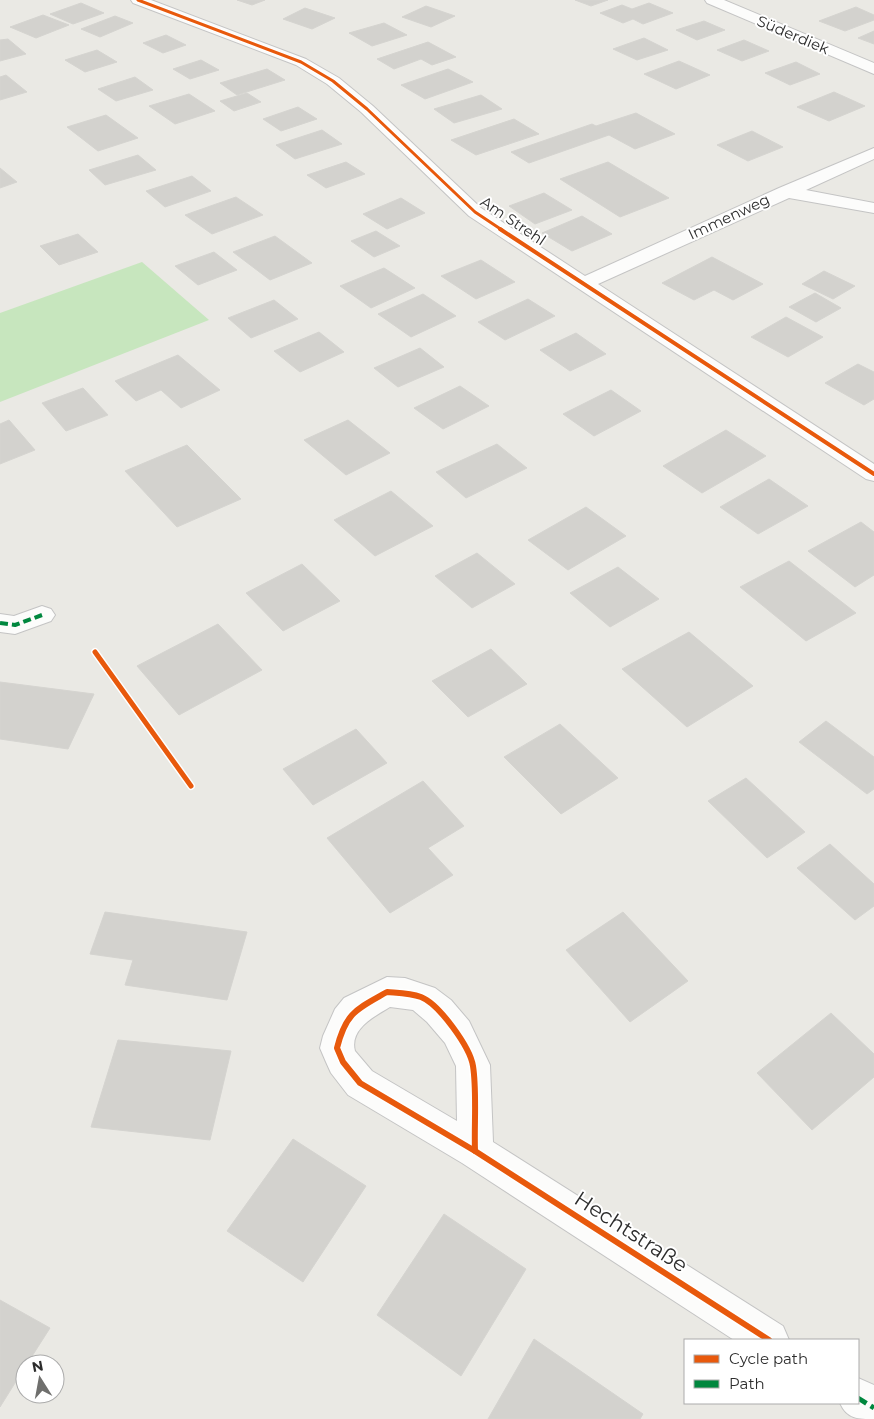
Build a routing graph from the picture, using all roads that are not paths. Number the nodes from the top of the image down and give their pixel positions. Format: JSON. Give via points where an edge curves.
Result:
{"nodes":[{"id":1,"x":138,"y":0,"type":"edge"},
{"id":2,"x":712,"y":0,"type":"edge"},
{"id":3,"x":874,"y":69,"type":"edge"},
{"id":4,"x":874,"y":153,"type":"edge"},
{"id":5,"x":785,"y":192,"type":"junction"},
{"id":6,"x":874,"y":208,"type":"edge"},
{"id":7,"x":585,"y":283,"type":"junction"},
{"id":8,"x":874,"y":474,"type":"edge"},
{"id":9,"x":42,"y":615,"type":"dead end"},
{"id":10,"x":0,"y":623,"type":"edge"},
{"id":11,"x":475,"y":1151,"type":"junction"},
{"id":12,"x":767,"y":1339,"type":"edge"},
{"id":13,"x":859,"y":1399,"type":"edge"},
{"id":14,"x":874,"y":1408,"type":"edge"}],
"edges":[{"from":1,"to":7,"type":"street","name":"Am Strehl","via":[[316,70],[350,93],[475,212]]},
{"from":2,"to":3,"type":"street","name":"Süderdiek"},
{"from":4,"to":5,"type":"street","name":"Immenweg"},
{"from":5,"to":6,"type":"street"},
{"from":5,"to":7,"type":"street","name":"Immenweg"},
{"from":7,"to":8,"type":"street","name":"Am Strehl"},
{"from":9,"to":10,"type":"street","via":[[14,624]]},
{"from":11,"to":11,"type":"street","name":"Hechtstraße","via":[[474,1066],[457,1032],[440,1011],[423,998],[387,992],[356,1009],[347,1020],[337,1048],[343,1062],[360,1083]]},
{"from":11,"to":12,"type":"street","name":"Hechtstraße"},
{"from":13,"to":14,"type":"street"}]}
